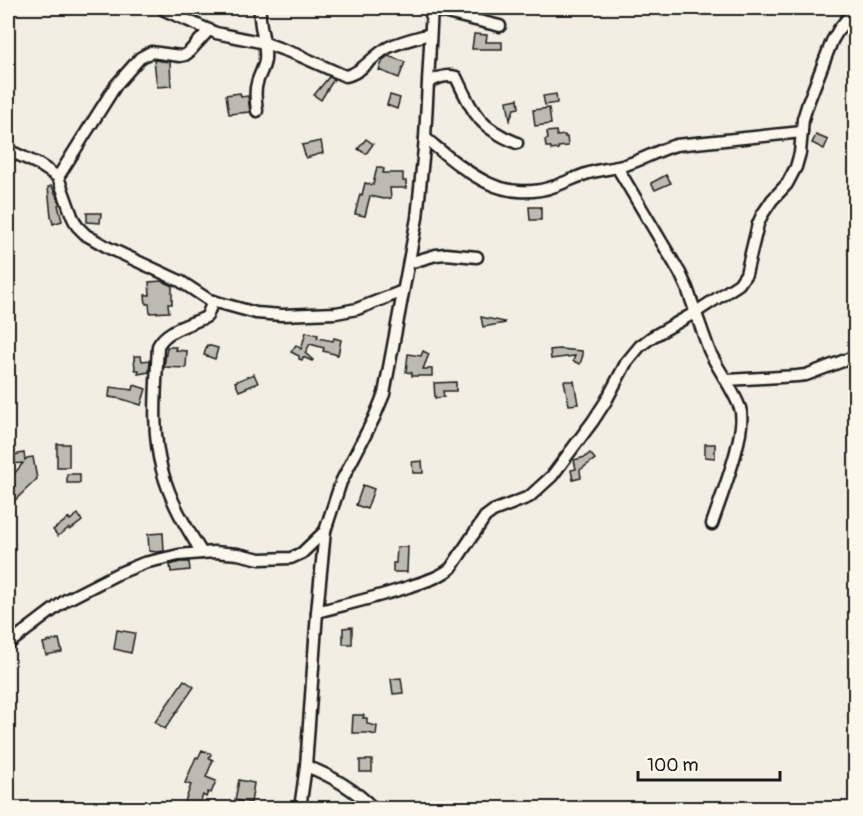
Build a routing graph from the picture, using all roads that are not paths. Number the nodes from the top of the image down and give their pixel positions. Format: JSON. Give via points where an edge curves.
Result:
{"nodes":[{"id":1,"x":260,"y":8,"type":"edge"},
{"id":2,"x":430,"y":8,"type":"edge"},
{"id":3,"x":855,"y":8,"type":"edge"},
{"id":4,"x":164,"y":10,"type":"dead end"},
{"id":5,"x":500,"y":26,"type":"dead end"},
{"id":6,"x":209,"y":30,"type":"junction"},
{"id":7,"x":430,"y":34,"type":"junction"},
{"id":8,"x":265,"y":43,"type":"junction"},
{"id":9,"x":429,"y":82,"type":"junction"},
{"id":10,"x":257,"y":111,"type":"dead end"},
{"id":11,"x":802,"y":132,"type":"junction"},
{"id":12,"x":425,"y":138,"type":"junction"},
{"id":13,"x":518,"y":143,"type":"dead end"},
{"id":14,"x":8,"y":150,"type":"edge"},
{"id":15,"x":617,"y":167,"type":"junction"},
{"id":16,"x":58,"y":177,"type":"junction"},
{"id":17,"x":477,"y":257,"type":"dead end"},
{"id":18,"x":409,"y":262,"type":"junction"},
{"id":19,"x":403,"y":291,"type":"junction"},
{"id":20,"x":213,"y":301,"type":"junction"},
{"id":21,"x":696,"y":312,"type":"junction"},
{"id":22,"x":855,"y":356,"type":"edge"},
{"id":23,"x":727,"y":380,"type":"junction"},
{"id":24,"x":712,"y":524,"type":"dead end"},
{"id":25,"x":325,"y":531,"type":"junction"},
{"id":26,"x":202,"y":553,"type":"junction"},
{"id":27,"x":317,"y":612,"type":"junction"},
{"id":28,"x":8,"y":644,"type":"edge"},
{"id":29,"x":306,"y":766,"type":"junction"},
{"id":30,"x":300,"y":808,"type":"edge"},
{"id":31,"x":373,"y":808,"type":"edge"}],
"edges":[{"from":1,"to":8,"type":"street"},
{"from":2,"to":5,"type":"street"},
{"from":2,"to":7,"type":"street"},
{"from":3,"to":11,"type":"street","via":[[832,41],[808,103]]},
{"from":4,"to":6,"type":"street"},
{"from":6,"to":8,"type":"street"},
{"from":6,"to":16,"type":"street","via":[[185,55],[151,52],[140,58],[116,85]]},
{"from":7,"to":8,"type":"street","via":[[389,48],[354,74],[345,76]]},
{"from":7,"to":9,"type":"street"},
{"from":8,"to":10,"type":"street","via":[[264,65],[255,92]]},
{"from":9,"to":12,"type":"street"},
{"from":9,"to":13,"type":"street","via":[[443,76],[456,77],[476,116],[490,130]]},
{"from":11,"to":15,"type":"street","via":[[676,145]]},
{"from":11,"to":21,"type":"street","via":[[796,167],[762,215],[746,274],[740,284]]},
{"from":12,"to":15,"type":"street","via":[[488,183],[524,192]]},
{"from":12,"to":18,"type":"street"},
{"from":14,"to":16,"type":"street"},
{"from":15,"to":21,"type":"street","via":[[680,273]]},
{"from":16,"to":20,"type":"street","via":[[76,226],[86,235]]},
{"from":17,"to":18,"type":"street","via":[[436,255]]},
{"from":18,"to":19,"type":"street"},
{"from":19,"to":20,"type":"street","via":[[336,313],[256,313]]},
{"from":19,"to":25,"type":"street","via":[[384,394],[341,482]]},
{"from":20,"to":26,"type":"street","via":[[207,316],[176,330],[158,346],[155,402],[162,471],[181,519]]},
{"from":21,"to":23,"type":"street","via":[[713,360]]},
{"from":21,"to":27,"type":"street","via":[[640,346],[593,421],[552,476],[529,497],[485,517],[445,573],[385,595]]},
{"from":22,"to":23,"type":"street","via":[[806,375]]},
{"from":23,"to":24,"type":"street","via":[[741,410],[742,425]]},
{"from":25,"to":26,"type":"street","via":[[291,558],[260,560],[238,554]]},
{"from":25,"to":27,"type":"street"},
{"from":26,"to":28,"type":"street","via":[[144,563],[117,574],[59,605]]},
{"from":27,"to":29,"type":"street"},
{"from":29,"to":30,"type":"street"},
{"from":29,"to":31,"type":"street","via":[[341,782]]}]}
